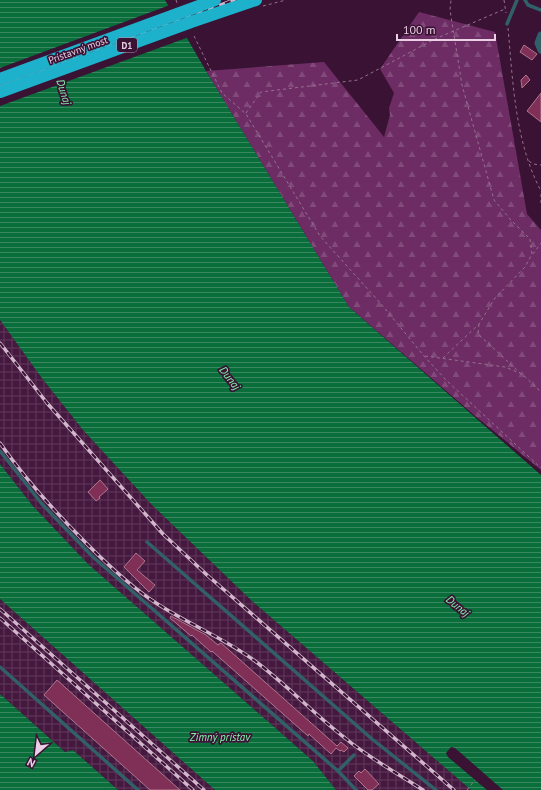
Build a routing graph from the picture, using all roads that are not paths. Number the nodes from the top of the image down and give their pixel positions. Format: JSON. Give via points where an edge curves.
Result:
{"nodes":[{"id":1,"x":215,"y":0,"type":"edge"},
{"id":2,"x":256,"y":0,"type":"edge"},
{"id":3,"x":517,"y":0,"type":"edge"},
{"id":4,"x":525,"y":0,"type":"edge"},
{"id":5,"x":541,"y":10,"type":"edge"},
{"id":6,"x":507,"y":24,"type":"road end"},
{"id":7,"x":541,"y":35,"type":"edge"},
{"id":8,"x":541,"y":50,"type":"edge"},
{"id":9,"x":0,"y":79,"type":"edge"},
{"id":10,"x":0,"y":92,"type":"edge"},
{"id":11,"x":0,"y":451,"type":"edge"},
{"id":12,"x":147,"y":542,"type":"dead end"},
{"id":13,"x":0,"y":666,"type":"edge"},
{"id":14,"x":354,"y":755,"type":"dead end"},
{"id":15,"x":338,"y":771,"type":"junction"},
{"id":16,"x":138,"y":790,"type":"edge"},
{"id":17,"x":356,"y":790,"type":"edge"},
{"id":18,"x":436,"y":790,"type":"edge"}],
"edges":[{"from":1,"to":9,"type":"highway","name":"Prístavný most","number":"D1","bridge":true},
{"from":2,"to":10,"type":"highway","name":"Prístavný most","number":"D1","bridge":true,"via":[[222,10]]},
{"from":3,"to":6,"type":"lane"},
{"from":4,"to":5,"type":"lane","via":[[528,5]]},
{"from":7,"to":8,"type":"street","via":[[538,43]]},
{"from":11,"to":15,"type":"lane","via":[[42,504],[93,557]]},
{"from":12,"to":18,"type":"lane","via":[[372,739]]},
{"from":13,"to":16,"type":"lane"},
{"from":14,"to":15,"type":"lane"},
{"from":15,"to":17,"type":"lane"}]}
